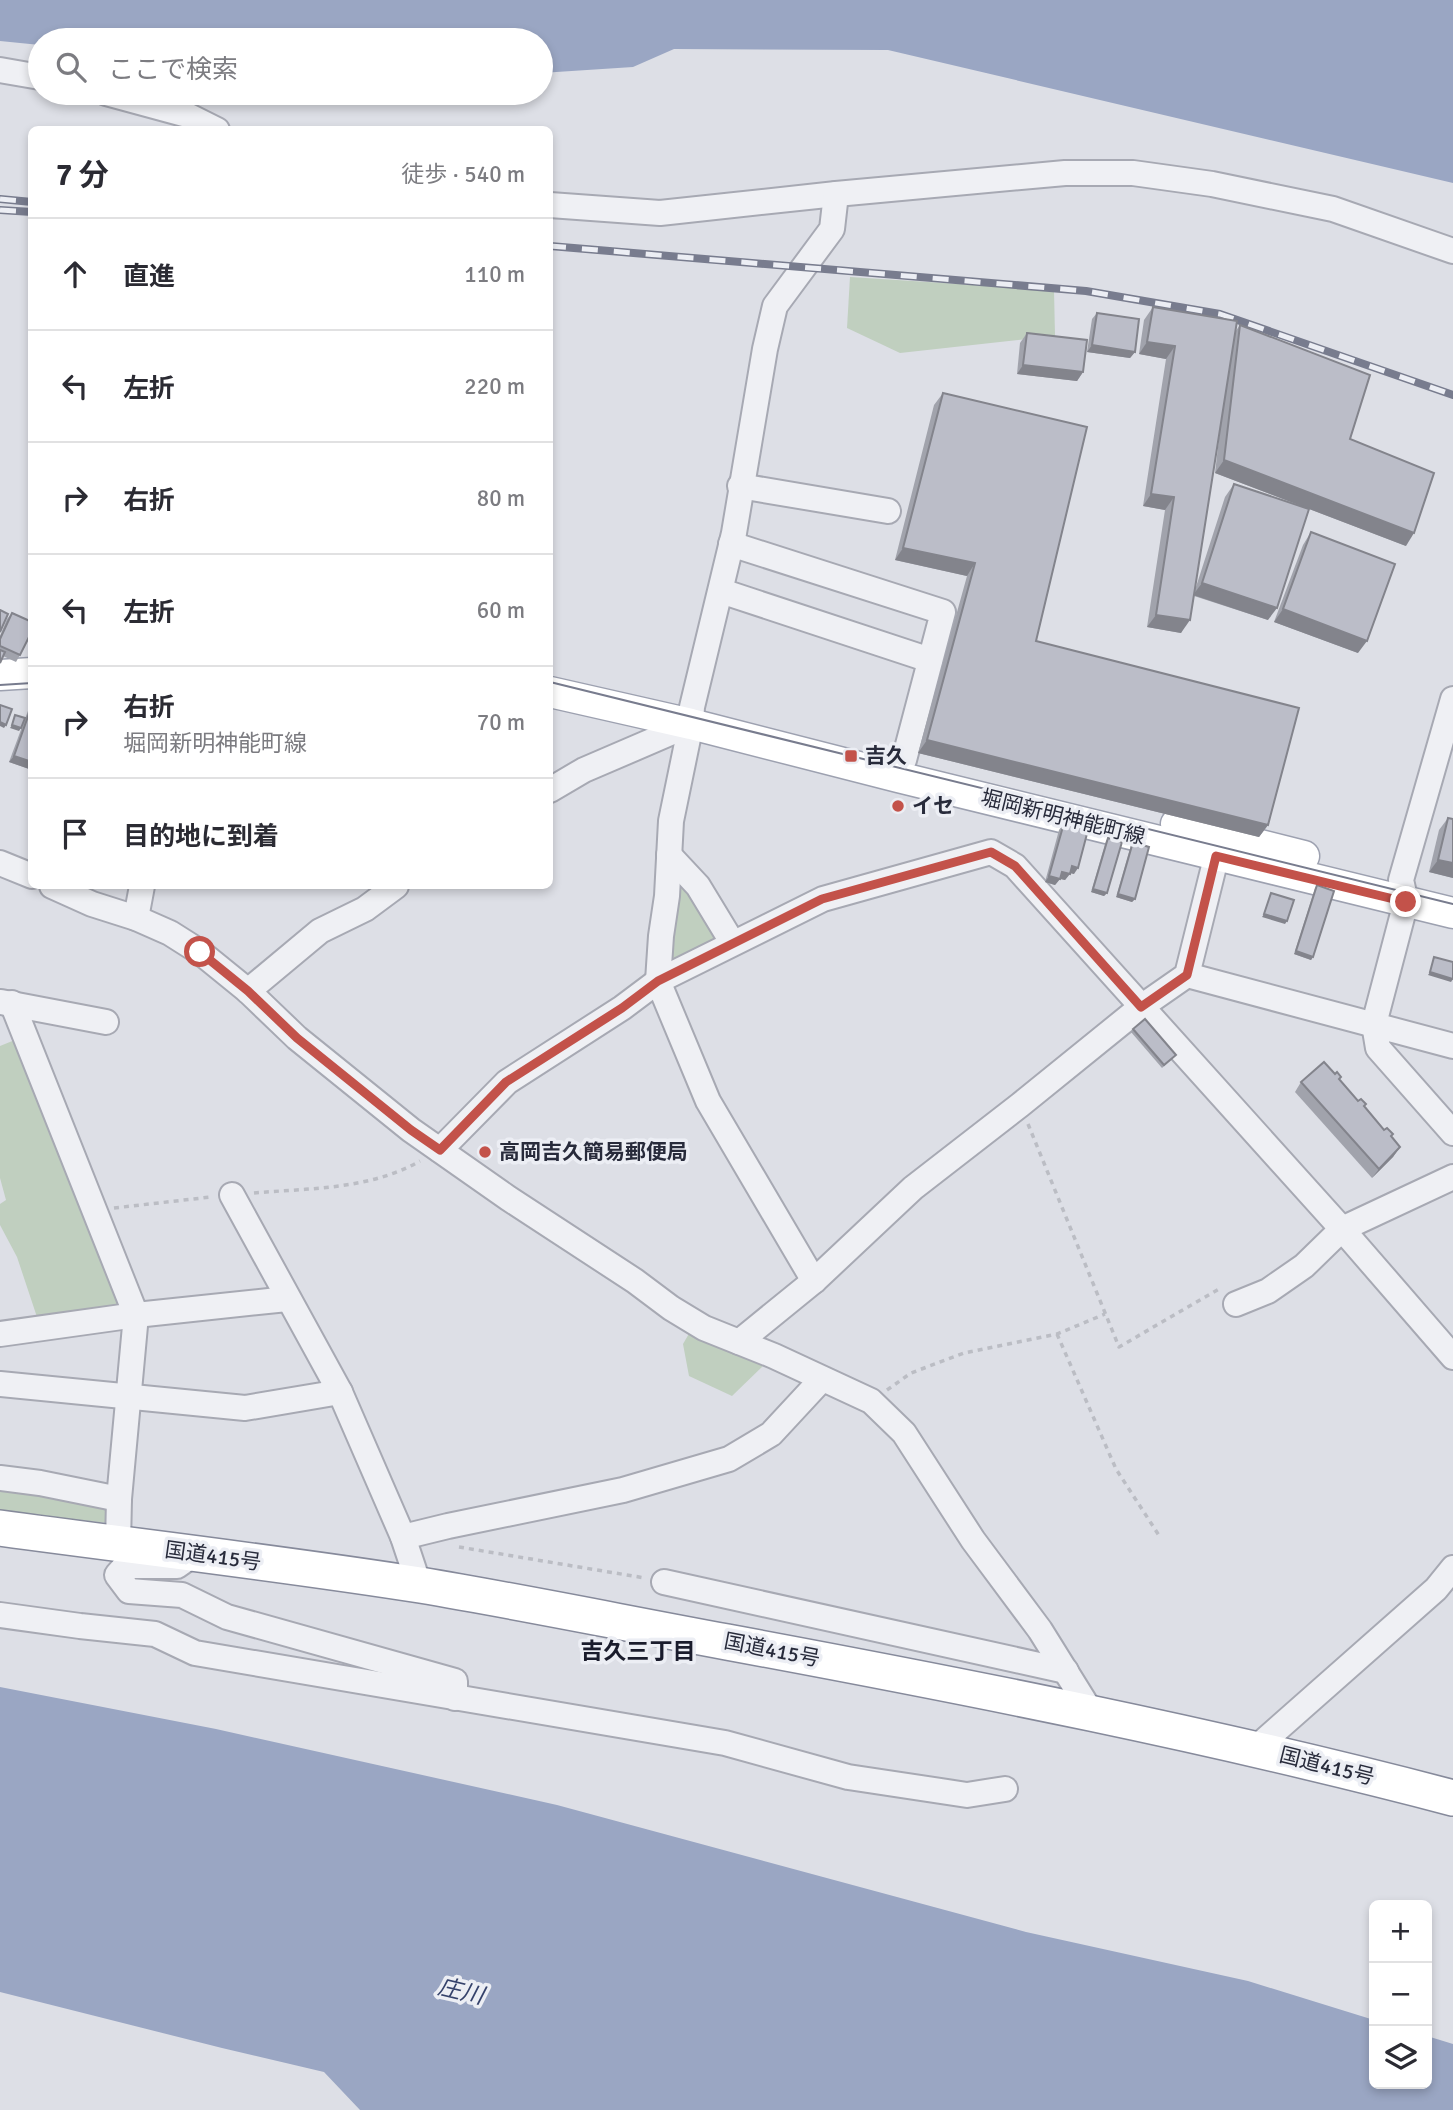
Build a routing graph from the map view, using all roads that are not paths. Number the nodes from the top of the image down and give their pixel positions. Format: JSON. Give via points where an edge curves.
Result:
{"nodes":[{"id":1,"x":0,"y":70,"type":"edge"},
{"id":2,"x":28,"y":75,"type":"edge"},
{"id":3,"x":150,"y":105,"type":"edge"},
{"id":4,"x":209,"y":126,"type":"edge"},
{"id":5,"x":836,"y":194,"type":"junction"},
{"id":6,"x":553,"y":205,"type":"edge"},
{"id":7,"x":1453,"y":251,"type":"edge"},
{"id":8,"x":740,"y":485,"type":"junction"},
{"id":9,"x":888,"y":511,"type":"dead end"},
{"id":10,"x":731,"y":544,"type":"junction"},
{"id":11,"x":721,"y":591,"type":"junction"},
{"id":12,"x":930,"y":660,"type":"junction"},
{"id":13,"x":28,"y":673,"type":"edge"},
{"id":14,"x":553,"y":674,"type":"edge"},
{"id":15,"x":0,"y":675,"type":"edge"},
{"id":16,"x":28,"y":691,"type":"edge"},
{"id":17,"x":553,"y":692,"type":"edge"},
{"id":18,"x":0,"y":694,"type":"edge"},
{"id":19,"x":1453,"y":699,"type":"edge"},
{"id":20,"x":692,"y":715,"type":"junction"},
{"id":21,"x":904,"y":760,"type":"junction"},
{"id":22,"x":553,"y":788,"type":"edge"},
{"id":23,"x":1219,"y":846,"type":"junction"},
{"id":24,"x":669,"y":855,"type":"junction"},
{"id":25,"x":0,"y":863,"type":"edge"},
{"id":26,"x":28,"y":874,"type":"edge"},
{"id":27,"x":59,"y":889,"type":"edge"},
{"id":28,"x":141,"y":889,"type":"edge"},
{"id":29,"x":392,"y":889,"type":"edge"},
{"id":30,"x":1403,"y":891,"type":"junction"},
{"id":31,"x":1453,"y":894,"type":"edge"},
{"id":32,"x":1453,"y":913,"type":"edge"},
{"id":33,"x":136,"y":918,"type":"junction"},
{"id":34,"x":732,"y":943,"type":"junction"},
{"id":35,"x":1187,"y":975,"type":"junction"},
{"id":36,"x":658,"y":981,"type":"junction"},
{"id":37,"x":248,"y":991,"type":"junction"},
{"id":38,"x":6,"y":1002,"type":"edge"},
{"id":39,"x":1141,"y":1007,"type":"junction"},
{"id":40,"x":106,"y":1022,"type":"dead end"},
{"id":41,"x":1374,"y":1024,"type":"junction"},
{"id":42,"x":1453,"y":1046,"type":"edge"},
{"id":43,"x":1453,"y":1133,"type":"edge"},
{"id":44,"x":440,"y":1150,"type":"junction"},
{"id":45,"x":1453,"y":1177,"type":"edge"},
{"id":46,"x":232,"y":1195,"type":"road end"},
{"id":47,"x":1342,"y":1228,"type":"junction"},
{"id":48,"x":814,"y":1281,"type":"junction"},
{"id":49,"x":287,"y":1298,"type":"junction"},
{"id":50,"x":1236,"y":1304,"type":"road end"},
{"id":51,"x":136,"y":1315,"type":"junction"},
{"id":52,"x":0,"y":1334,"type":"edge"},
{"id":53,"x":739,"y":1342,"type":"junction"},
{"id":54,"x":1453,"y":1357,"type":"edge"},
{"id":55,"x":822,"y":1379,"type":"junction"},
{"id":56,"x":0,"y":1384,"type":"edge"},
{"id":57,"x":340,"y":1392,"type":"junction"},
{"id":58,"x":129,"y":1395,"type":"junction"},
{"id":59,"x":0,"y":1478,"type":"edge"},
{"id":60,"x":119,"y":1499,"type":"junction"},
{"id":61,"x":0,"y":1528,"type":"edge"},
{"id":62,"x":403,"y":1537,"type":"junction"},
{"id":63,"x":118,"y":1544,"type":"junction"},
{"id":64,"x":197,"y":1553,"type":"junction"},
{"id":65,"x":1453,"y":1568,"type":"edge"},
{"id":66,"x":664,"y":1582,"type":"road end"},
{"id":67,"x":419,"y":1585,"type":"junction"},
{"id":68,"x":0,"y":1615,"type":"edge"},
{"id":69,"x":1066,"y":1671,"type":"junction"},
{"id":70,"x":455,"y":1698,"type":"junction"},
{"id":71,"x":1091,"y":1712,"type":"junction"},
{"id":72,"x":1256,"y":1748,"type":"junction"},
{"id":73,"x":1005,"y":1789,"type":"dead end"},
{"id":74,"x":1453,"y":1798,"type":"edge"}],
"edges":[{"from":1,"to":2,"type":"street"},
{"from":3,"to":4,"type":"street"},
{"from":5,"to":6,"type":"street","via":[[660,213]]},
{"from":5,"to":7,"type":"street","via":[[1065,173],[1133,173],[1334,209]]},
{"from":5,"to":8,"type":"street","via":[[832,229],[775,306]]},
{"from":8,"to":9,"type":"street"},
{"from":8,"to":10,"type":"street"},
{"from":10,"to":11,"type":"street"},
{"from":10,"to":12,"type":"street","via":[[943,612]]},
{"from":11,"to":12,"type":"street"},
{"from":11,"to":20,"type":"street"},
{"from":12,"to":21,"type":"street"},
{"from":13,"to":15,"type":"main road"},
{"from":14,"to":20,"type":"main road","name":"堀岡新明神能町線"},
{"from":16,"to":18,"type":"main road"},
{"from":17,"to":20,"type":"main road","name":"堀岡新明神能町線"},
{"from":19,"to":30,"type":"street"},
{"from":20,"to":21,"type":"main road","name":"堀岡新明神能町線"},
{"from":20,"to":22,"type":"street"},
{"from":20,"to":23,"type":"main road","name":"堀岡新明神能町線","via":[[898,778]]},
{"from":20,"to":24,"type":"street","via":[[671,821]]},
{"from":21,"to":23,"type":"main road","name":"堀岡新明神能町線"},
{"from":23,"to":30,"type":"main road","name":"堀岡新明神能町線"},
{"from":23,"to":35,"type":"street"},
{"from":24,"to":34,"type":"street","via":[[698,886]]},
{"from":24,"to":36,"type":"street"},
{"from":25,"to":26,"type":"street"},
{"from":27,"to":33,"type":"street"},
{"from":28,"to":33,"type":"street"},
{"from":29,"to":37,"type":"street","via":[[365,909],[320,931]]},
{"from":30,"to":31,"type":"main road","name":"堀岡新明神能町線"},
{"from":30,"to":32,"type":"main road","name":"堀岡新明神能町線"},
{"from":30,"to":41,"type":"street"},
{"from":33,"to":37,"type":"street","via":[[200,952]]},
{"from":34,"to":36,"type":"street"},
{"from":34,"to":39,"type":"street","via":[[822,899],[991,852],[1015,866]]},
{"from":35,"to":39,"type":"street"},
{"from":35,"to":41,"type":"street"},
{"from":36,"to":44,"type":"street","via":[[506,1082]]},
{"from":36,"to":48,"type":"street","via":[[708,1101]]},
{"from":37,"to":44,"type":"street","via":[[297,1038]]},
{"from":38,"to":40,"type":"street"},
{"from":38,"to":51,"type":"street"},
{"from":39,"to":47,"type":"street"},
{"from":39,"to":48,"type":"street","via":[[913,1188]]},
{"from":41,"to":42,"type":"street"},
{"from":41,"to":43,"type":"street","via":[[1378,1048]]},
{"from":44,"to":53,"type":"street","via":[[671,1308]]},
{"from":45,"to":47,"type":"street"},
{"from":46,"to":49,"type":"street"},
{"from":47,"to":50,"type":"street","via":[[1304,1266],[1268,1292]]},
{"from":47,"to":54,"type":"street"},
{"from":48,"to":53,"type":"street"},
{"from":49,"to":51,"type":"street"},
{"from":49,"to":57,"type":"street"},
{"from":51,"to":52,"type":"street"},
{"from":51,"to":58,"type":"street"},
{"from":53,"to":55,"type":"street"},
{"from":55,"to":62,"type":"street","via":[[771,1434],[729,1459],[623,1490]]},
{"from":55,"to":69,"type":"street","via":[[871,1401],[904,1433]]},
{"from":56,"to":58,"type":"street"},
{"from":57,"to":58,"type":"street","via":[[245,1408]]},
{"from":57,"to":62,"type":"street"},
{"from":58,"to":60,"type":"street"},
{"from":59,"to":60,"type":"street"},
{"from":60,"to":63,"type":"street"},
{"from":61,"to":63,"type":"highway","name":"国道415号"},
{"from":62,"to":67,"type":"street"},
{"from":63,"to":64,"type":"highway","name":"国道415号"},
{"from":64,"to":67,"type":"highway","name":"国道415号"},
{"from":64,"to":70,"type":"street","via":[[177,1566],[125,1566],[117,1575],[129,1591],[182,1595],[228,1617],[455,1681]]},
{"from":65,"to":72,"type":"street"},
{"from":66,"to":69,"type":"street"},
{"from":67,"to":71,"type":"highway","name":"国道415号"},
{"from":68,"to":70,"type":"street","via":[[155,1633],[195,1653]]},
{"from":69,"to":71,"type":"street"},
{"from":70,"to":73,"type":"street","via":[[725,1743],[848,1777],[967,1795]]},
{"from":71,"to":72,"type":"highway","name":"国道415号"},
{"from":72,"to":74,"type":"highway","name":"国道415号"}]}
